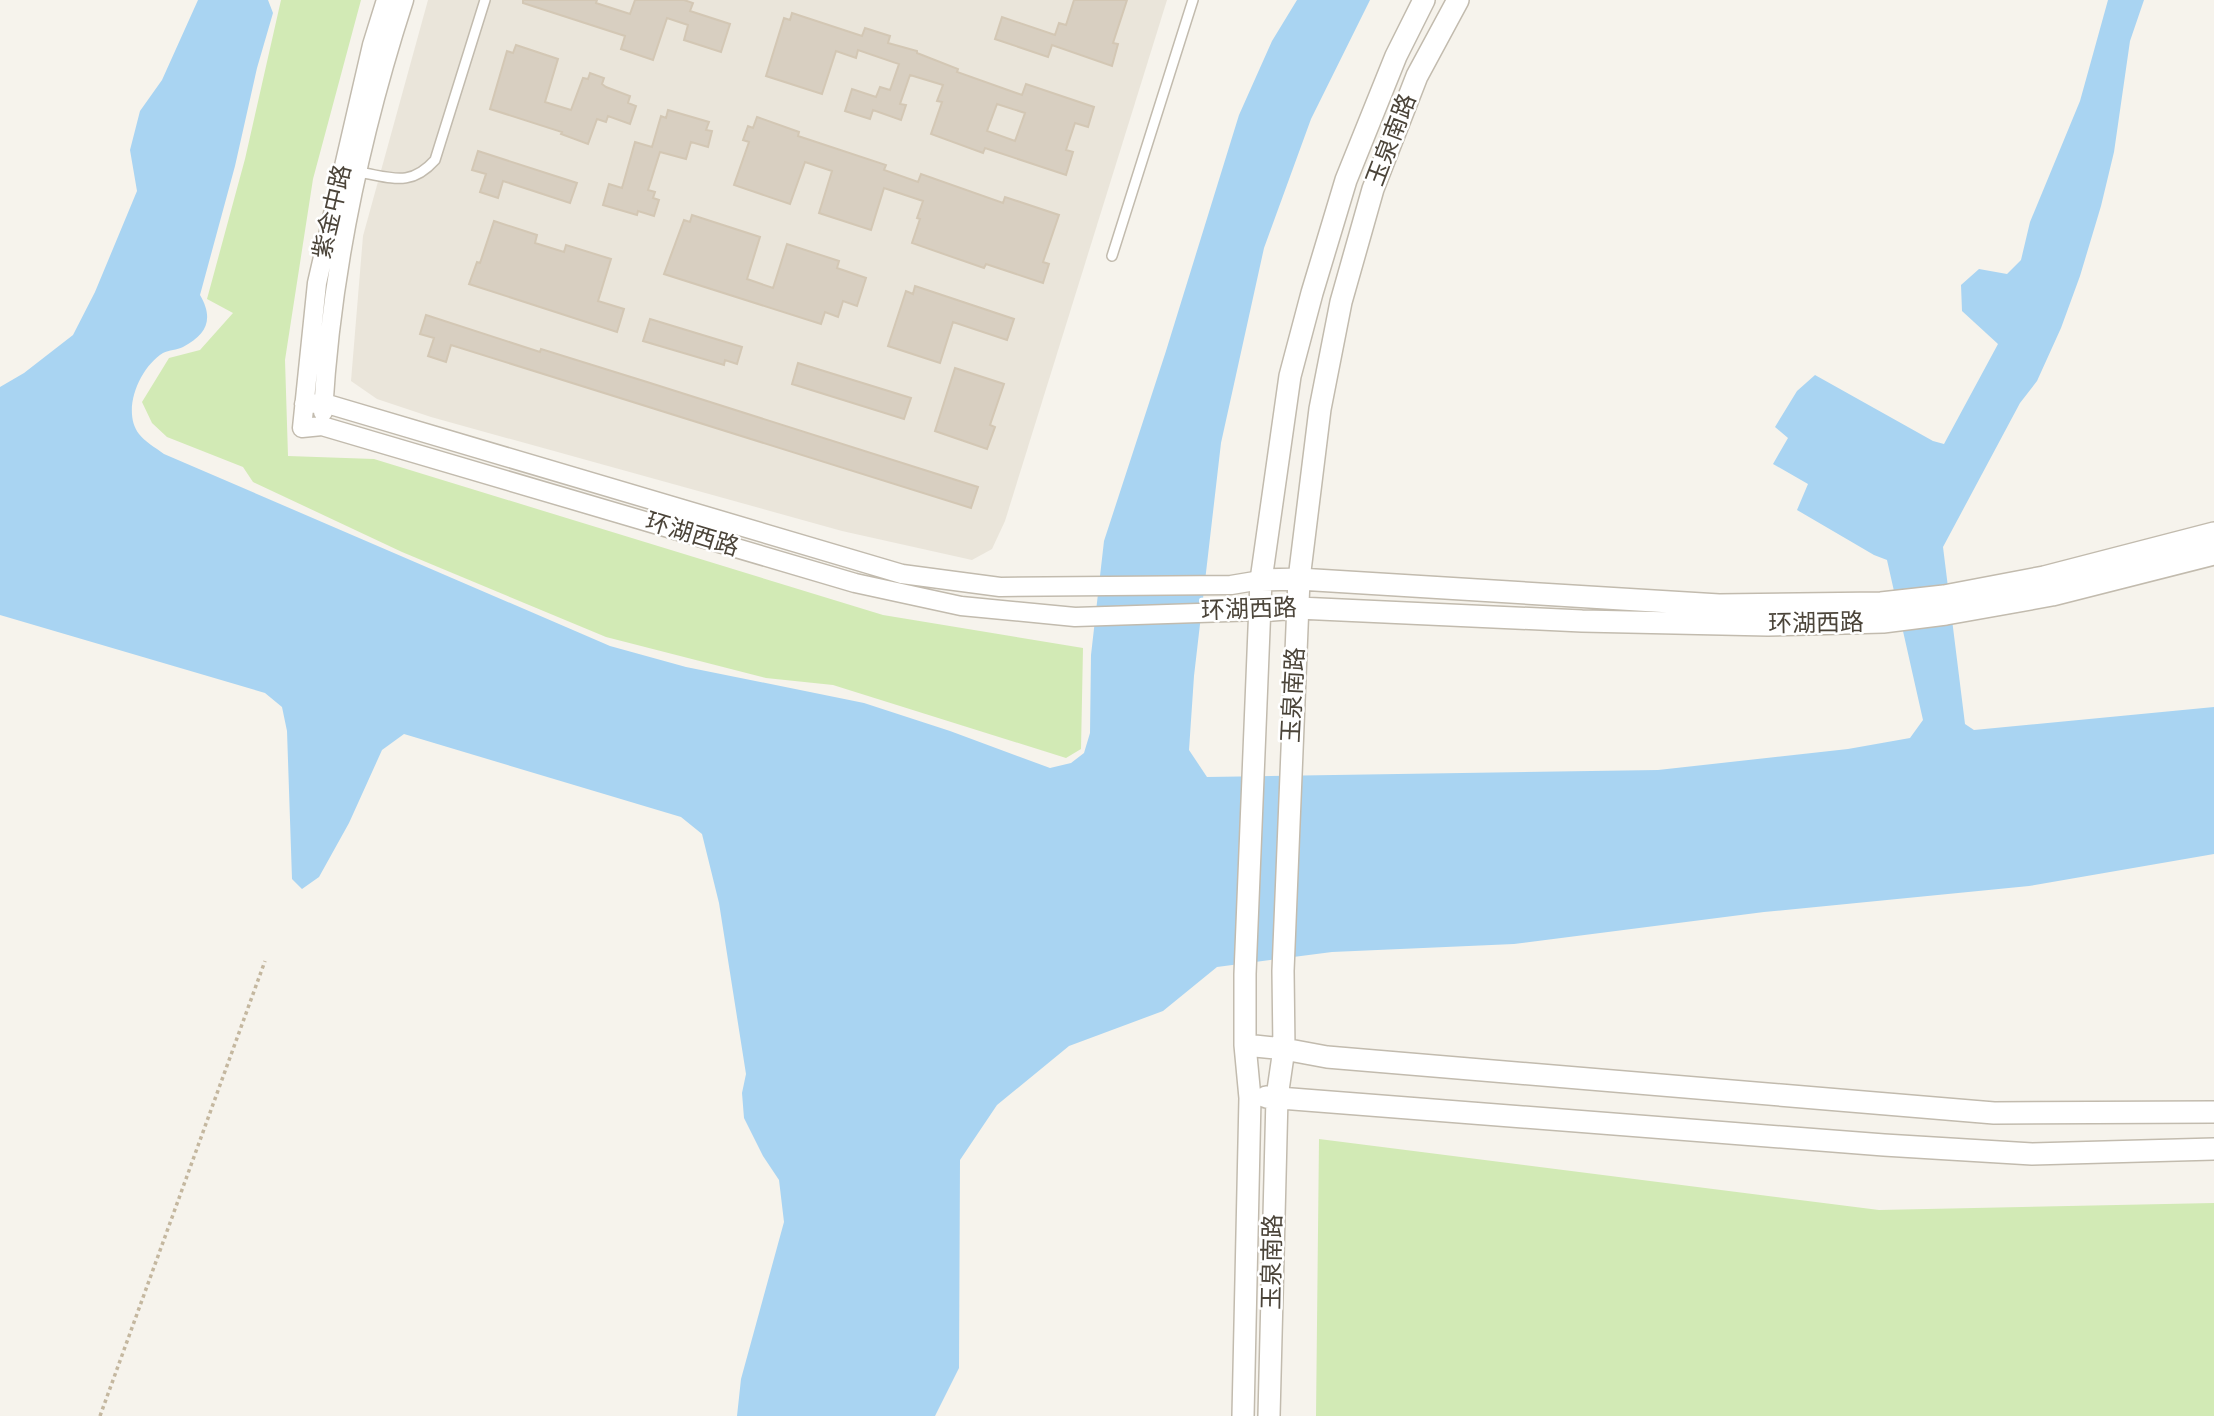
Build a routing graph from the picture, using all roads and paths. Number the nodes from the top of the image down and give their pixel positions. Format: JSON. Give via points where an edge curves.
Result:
{"nodes":[{"id":1,"x":386,"y":0,"type":"edge"},
{"id":2,"x":404,"y":0,"type":"edge"},
{"id":3,"x":485,"y":0,"type":"edge"},
{"id":4,"x":1193,"y":0,"type":"edge"},
{"id":5,"x":1424,"y":0,"type":"edge"},
{"id":6,"x":1458,"y":0,"type":"edge"},
{"id":7,"x":358,"y":172,"type":"junction"},
{"id":8,"x":1112,"y":256,"type":"dead end"},
{"id":9,"x":324,"y":403,"type":"junction"},
{"id":10,"x":304,"y":404,"type":"junction"},
{"id":11,"x":322,"y":426,"type":"junction"},
{"id":12,"x":302,"y":428,"type":"joint"},
{"id":13,"x":2214,"y":533,"type":"edge"},
{"id":14,"x":2214,"y":554,"type":"edge"},
{"id":15,"x":1299,"y":579,"type":"junction"},
{"id":16,"x":1261,"y":580,"type":"junction"},
{"id":17,"x":1945,"y":605,"type":"junction"},
{"id":18,"x":1298,"y":608,"type":"junction"},
{"id":19,"x":1260,"y":611,"type":"junction"},
{"id":20,"x":1882,"y":613,"type":"junction"},
{"id":21,"x":265,"y":961,"type":"dead end"},
{"id":22,"x":1245,"y":1045,"type":"junction"},
{"id":23,"x":1284,"y":1049,"type":"junction"},
{"id":24,"x":1277,"y":1097,"type":"junction"},
{"id":25,"x":1250,"y":1098,"type":"junction"},
{"id":26,"x":2214,"y":1112,"type":"edge"},
{"id":27,"x":2214,"y":1149,"type":"edge"},
{"id":28,"x":100,"y":1416,"type":"edge"},
{"id":29,"x":1243,"y":1416,"type":"edge"},
{"id":30,"x":1269,"y":1416,"type":"edge"}],
"edges":[{"from":1,"to":10,"type":"street","name":"紫金中路","via":[[317,284]]},
{"from":2,"to":7,"type":"street","name":"紫金中路"},
{"from":3,"to":7,"type":"lane","via":[[435,160],[409,179]]},
{"from":4,"to":8,"type":"lane"},
{"from":5,"to":16,"type":"street","name":"玉泉南路","via":[[1346,180],[1312,293],[1290,376]]},
{"from":6,"to":15,"type":"street","name":"玉泉南路","via":[[1417,76],[1373,189],[1341,302],[1320,409]]},
{"from":7,"to":9,"type":"street","name":"紫金中路","via":[[333,295]]},
{"from":9,"to":10,"type":"street","name":"环湖西路"},
{"from":9,"to":11,"type":"street","name":"紫金中路"},
{"from":9,"to":16,"type":"street","name":"环湖西路","via":[[902,574],[1000,587],[1231,585]]},
{"from":10,"to":12,"type":"street","name":"紫金中路"},
{"from":11,"to":12,"type":"street","name":"环湖西路"},
{"from":11,"to":19,"type":"street","name":"环湖西路","via":[[855,583],[961,606],[1075,617]]},
{"from":13,"to":17,"type":"street","name":"环湖西路"},
{"from":14,"to":17,"type":"street","name":"环湖西路","via":[[2052,595]]},
{"from":15,"to":16,"type":"street","name":"环湖西路"},
{"from":15,"to":18,"type":"street","name":"玉泉南路"},
{"from":15,"to":20,"type":"street","name":"环湖西路"},
{"from":16,"to":19,"type":"street","name":"玉泉南路"},
{"from":17,"to":20,"type":"street","name":"环湖西路"},
{"from":18,"to":19,"type":"street","name":"环湖西路"},
{"from":18,"to":20,"type":"street","name":"环湖西路","via":[[1768,625]]},
{"from":18,"to":23,"type":"street","name":"玉泉南路"},
{"from":19,"to":22,"type":"street","name":"玉泉南路"},
{"from":21,"to":28,"type":"path"},
{"from":22,"to":23,"type":"street"},
{"from":22,"to":25,"type":"street","name":"玉泉南路"},
{"from":23,"to":24,"type":"street","name":"玉泉南路"},
{"from":23,"to":26,"type":"street","via":[[1327,1057],[1994,1113]]},
{"from":24,"to":25,"type":"street"},
{"from":24,"to":27,"type":"street","via":[[2019,1153]]},
{"from":24,"to":30,"type":"street","name":"玉泉南路"},
{"from":25,"to":29,"type":"street","name":"玉泉南路"}]}
